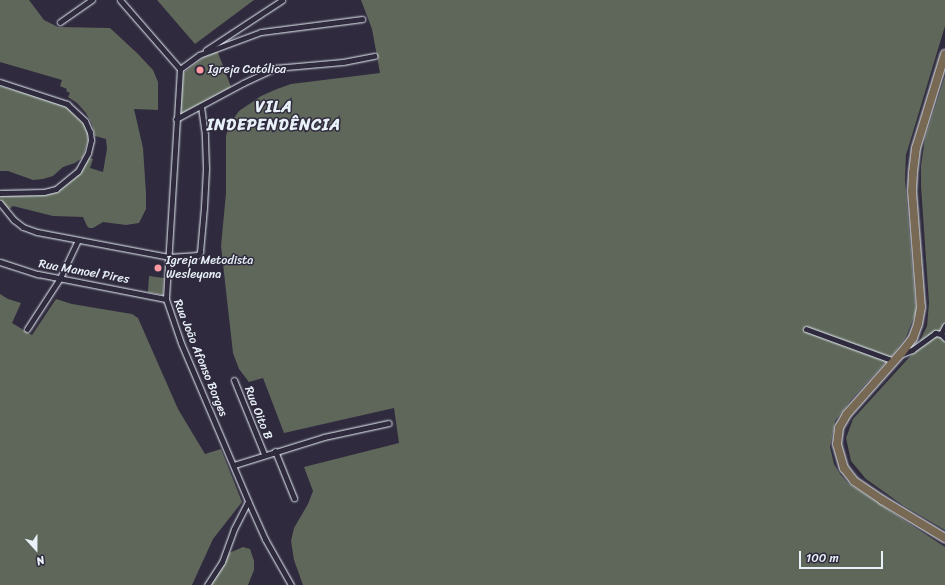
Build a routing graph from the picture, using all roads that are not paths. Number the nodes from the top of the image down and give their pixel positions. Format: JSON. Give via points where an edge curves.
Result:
{"nodes":[{"id":1,"x":92,"y":0,"type":"edge"},
{"id":2,"x":120,"y":0,"type":"edge"},
{"id":3,"x":282,"y":0,"type":"edge"},
{"id":4,"x":362,"y":19,"type":"dead end"},
{"id":5,"x":60,"y":22,"type":"dead end"},
{"id":6,"x":945,"y":54,"type":"edge"},
{"id":7,"x":199,"y":55,"type":"junction"},
{"id":8,"x":374,"y":56,"type":"dead end"},
{"id":9,"x":180,"y":69,"type":"junction"},
{"id":10,"x":0,"y":82,"type":"edge"},
{"id":11,"x":201,"y":106,"type":"junction"},
{"id":12,"x":176,"y":118,"type":"junction"},
{"id":13,"x":0,"y":193,"type":"edge"},
{"id":14,"x":0,"y":203,"type":"edge"},
{"id":15,"x":78,"y":240,"type":"junction"},
{"id":16,"x":169,"y":257,"type":"junction"},
{"id":17,"x":0,"y":262,"type":"edge"},
{"id":18,"x":60,"y":278,"type":"junction"},
{"id":19,"x":166,"y":298,"type":"junction"},
{"id":20,"x":945,"y":326,"type":"edge"},
{"id":21,"x":27,"y":329,"type":"dead end"},
{"id":22,"x":806,"y":329,"type":"dead end"},
{"id":23,"x":941,"y":334,"type":"junction"},
{"id":24,"x":945,"y":338,"type":"edge"},
{"id":25,"x":901,"y":354,"type":"junction"},
{"id":26,"x":894,"y":361,"type":"junction"},
{"id":27,"x":234,"y":380,"type":"dead end"},
{"id":28,"x":389,"y":423,"type":"dead end"},
{"id":29,"x":275,"y":451,"type":"junction"},
{"id":30,"x":264,"y":454,"type":"junction"},
{"id":31,"x":234,"y":465,"type":"junction"},
{"id":32,"x":294,"y":498,"type":"dead end"},
{"id":33,"x":248,"y":501,"type":"junction"},
{"id":34,"x":945,"y":538,"type":"edge"},
{"id":35,"x":207,"y":585,"type":"edge"},
{"id":36,"x":290,"y":585,"type":"edge"}],
"edges":[{"from":1,"to":5,"type":"street"},
{"from":2,"to":9,"type":"street"},
{"from":3,"to":7,"type":"street"},
{"from":4,"to":7,"type":"street","via":[[260,32]]},
{"from":6,"to":25,"type":"main road","via":[[914,160],[912,191],[921,307],[913,338]]},
{"from":7,"to":9,"type":"street"},
{"from":8,"to":11,"type":"street","via":[[275,68]]},
{"from":9,"to":12,"type":"street","name":"Rua João Afonso Borges"},
{"from":10,"to":13,"type":"street","via":[[67,104],[85,121],[91,140],[88,153],[78,171],[56,189],[44,192]]},
{"from":11,"to":12,"type":"street"},
{"from":11,"to":16,"type":"street","via":[[206,168],[200,252],[196,256]]},
{"from":12,"to":16,"type":"street","name":"Rua João Afonso Borges"},
{"from":14,"to":15,"type":"street","via":[[14,220],[27,228]]},
{"from":15,"to":16,"type":"street"},
{"from":15,"to":18,"type":"street"},
{"from":16,"to":19,"type":"street","name":"Rua João Afonso Borges"},
{"from":17,"to":18,"type":"street","name":"Rua Manoel Pires"},
{"from":18,"to":19,"type":"street","name":"Rua Manoel Pires"},
{"from":18,"to":21,"type":"street"},
{"from":19,"to":31,"type":"street","name":"Rua João Afonso Borges","via":[[182,343]]},
{"from":20,"to":23,"type":"street"},
{"from":22,"to":26,"type":"street"},
{"from":23,"to":24,"type":"street"},
{"from":23,"to":25,"type":"street","via":[[935,333],[912,350]]},
{"from":25,"to":26,"type":"main road"},
{"from":26,"to":34,"type":"main road","via":[[842,421],[838,438],[841,461],[849,476],[861,486]]},
{"from":27,"to":30,"type":"street","name":"Rua Oito B"},
{"from":28,"to":29,"type":"street"},
{"from":29,"to":30,"type":"street"},
{"from":29,"to":32,"type":"street"},
{"from":30,"to":31,"type":"street"},
{"from":31,"to":33,"type":"street","name":"Rua João Afonso Borges"},
{"from":33,"to":35,"type":"street","via":[[222,562]]},
{"from":33,"to":36,"type":"street","name":"Rua João Afonso Borges"}]}
